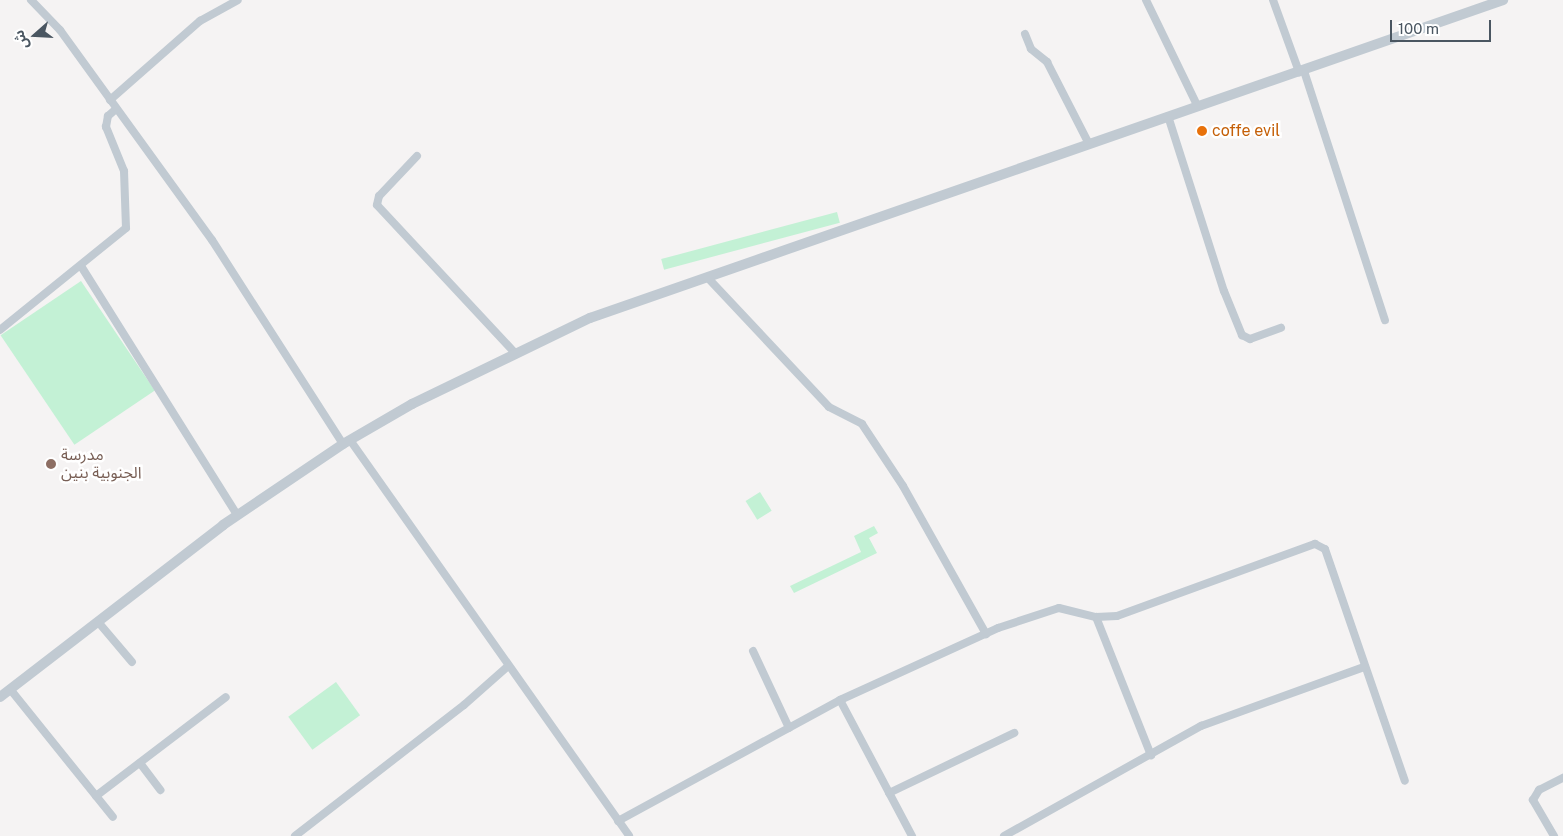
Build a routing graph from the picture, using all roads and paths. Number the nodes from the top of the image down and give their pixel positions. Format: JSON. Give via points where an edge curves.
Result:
{"nodes":[{"id":1,"x":31,"y":0,"type":"edge"},
{"id":2,"x":237,"y":0,"type":"edge"},
{"id":3,"x":1146,"y":0,"type":"edge"},
{"id":4,"x":1272,"y":0,"type":"edge"},
{"id":5,"x":1503,"y":0,"type":"edge"},
{"id":6,"x":1025,"y":34,"type":"dead end"},
{"id":7,"x":1301,"y":72,"type":"junction"},
{"id":8,"x":110,"y":100,"type":"junction"},
{"id":9,"x":1197,"y":105,"type":"junction"},
{"id":10,"x":116,"y":109,"type":"junction"},
{"id":11,"x":1168,"y":116,"type":"junction"},
{"id":12,"x":1089,"y":144,"type":"junction"},
{"id":13,"x":417,"y":156,"type":"dead end"},
{"id":14,"x":81,"y":266,"type":"junction"},
{"id":15,"x":707,"y":277,"type":"junction"},
{"id":16,"x":1385,"y":320,"type":"dead end"},
{"id":17,"x":1281,"y":328,"type":"dead end"},
{"id":18,"x":0,"y":330,"type":"edge"},
{"id":19,"x":516,"y":354,"type":"junction"},
{"id":20,"x":346,"y":442,"type":"junction"},
{"id":21,"x":237,"y":515,"type":"junction"},
{"id":22,"x":1096,"y":617,"type":"junction"},
{"id":23,"x":99,"y":622,"type":"junction"},
{"id":24,"x":986,"y":634,"type":"junction"},
{"id":25,"x":752,"y":651,"type":"dead end"},
{"id":26,"x":132,"y":662,"type":"dead end"},
{"id":27,"x":507,"y":667,"type":"junction"},
{"id":28,"x":1364,"y":667,"type":"junction"},
{"id":29,"x":10,"y":689,"type":"junction"},
{"id":30,"x":0,"y":697,"type":"edge"},
{"id":31,"x":226,"y":697,"type":"dead end"},
{"id":32,"x":840,"y":700,"type":"junction"},
{"id":33,"x":789,"y":728,"type":"junction"},
{"id":34,"x":1014,"y":733,"type":"dead end"},
{"id":35,"x":1151,"y":755,"type":"junction"},
{"id":36,"x":140,"y":762,"type":"junction"},
{"id":37,"x":1563,"y":778,"type":"edge"},
{"id":38,"x":1405,"y":781,"type":"dead end"},
{"id":39,"x":160,"y":790,"type":"dead end"},
{"id":40,"x":889,"y":792,"type":"junction"},
{"id":41,"x":96,"y":796,"type":"junction"},
{"id":42,"x":114,"y":817,"type":"dead end"},
{"id":43,"x":618,"y":821,"type":"junction"},
{"id":44,"x":295,"y":836,"type":"edge"},
{"id":45,"x":629,"y":836,"type":"edge"},
{"id":46,"x":912,"y":836,"type":"edge"},
{"id":47,"x":1004,"y":836,"type":"edge"},
{"id":48,"x":1554,"y":836,"type":"edge"}],
"edges":[{"from":1,"to":8,"type":"street","via":[[60,30]]},
{"from":2,"to":8,"type":"street","via":[[200,21]]},
{"from":3,"to":9,"type":"street"},
{"from":4,"to":7,"type":"street"},
{"from":5,"to":7,"type":"street"},
{"from":6,"to":12,"type":"street","via":[[1031,49],[1047,62]]},
{"from":7,"to":9,"type":"street"},
{"from":7,"to":16,"type":"street"},
{"from":8,"to":10,"type":"street"},
{"from":9,"to":11,"type":"street"},
{"from":10,"to":14,"type":"street","via":[[108,116],[106,127],[124,171],[128,222],[120,233]]},
{"from":10,"to":20,"type":"street","via":[[212,240]]},
{"from":11,"to":12,"type":"street"},
{"from":11,"to":17,"type":"street","via":[[1224,291],[1242,335],[1250,339]]},
{"from":12,"to":15,"type":"street"},
{"from":13,"to":19,"type":"street","via":[[379,196],[377,205]]},
{"from":14,"to":18,"type":"street"},
{"from":14,"to":21,"type":"street"},
{"from":15,"to":19,"type":"street","via":[[624,304]]},
{"from":15,"to":24,"type":"street","via":[[829,407],[862,424],[903,486]]},
{"from":19,"to":20,"type":"street","via":[[412,404]]},
{"from":20,"to":21,"type":"street"},
{"from":20,"to":27,"type":"street"},
{"from":21,"to":23,"type":"street"},
{"from":22,"to":24,"type":"street","via":[[1059,608]]},
{"from":22,"to":28,"type":"street","via":[[1117,616],[1164,596],[1318,544],[1325,549]]},
{"from":22,"to":35,"type":"street"},
{"from":23,"to":26,"type":"street"},
{"from":23,"to":29,"type":"street"},
{"from":24,"to":32,"type":"street"},
{"from":25,"to":33,"type":"street"},
{"from":27,"to":43,"type":"street"},
{"from":27,"to":44,"type":"street","via":[[464,705]]},
{"from":28,"to":35,"type":"street","via":[[1200,726]]},
{"from":28,"to":38,"type":"street"},
{"from":29,"to":30,"type":"street"},
{"from":29,"to":41,"type":"street"},
{"from":31,"to":36,"type":"street"},
{"from":32,"to":33,"type":"street"},
{"from":32,"to":40,"type":"street"},
{"from":33,"to":43,"type":"street"},
{"from":34,"to":40,"type":"street"},
{"from":35,"to":47,"type":"street"},
{"from":36,"to":39,"type":"street"},
{"from":36,"to":41,"type":"street"},
{"from":37,"to":48,"type":"street","via":[[1539,790],[1533,800]]},
{"from":40,"to":46,"type":"street"},
{"from":41,"to":42,"type":"street"},
{"from":43,"to":45,"type":"street"}]}
